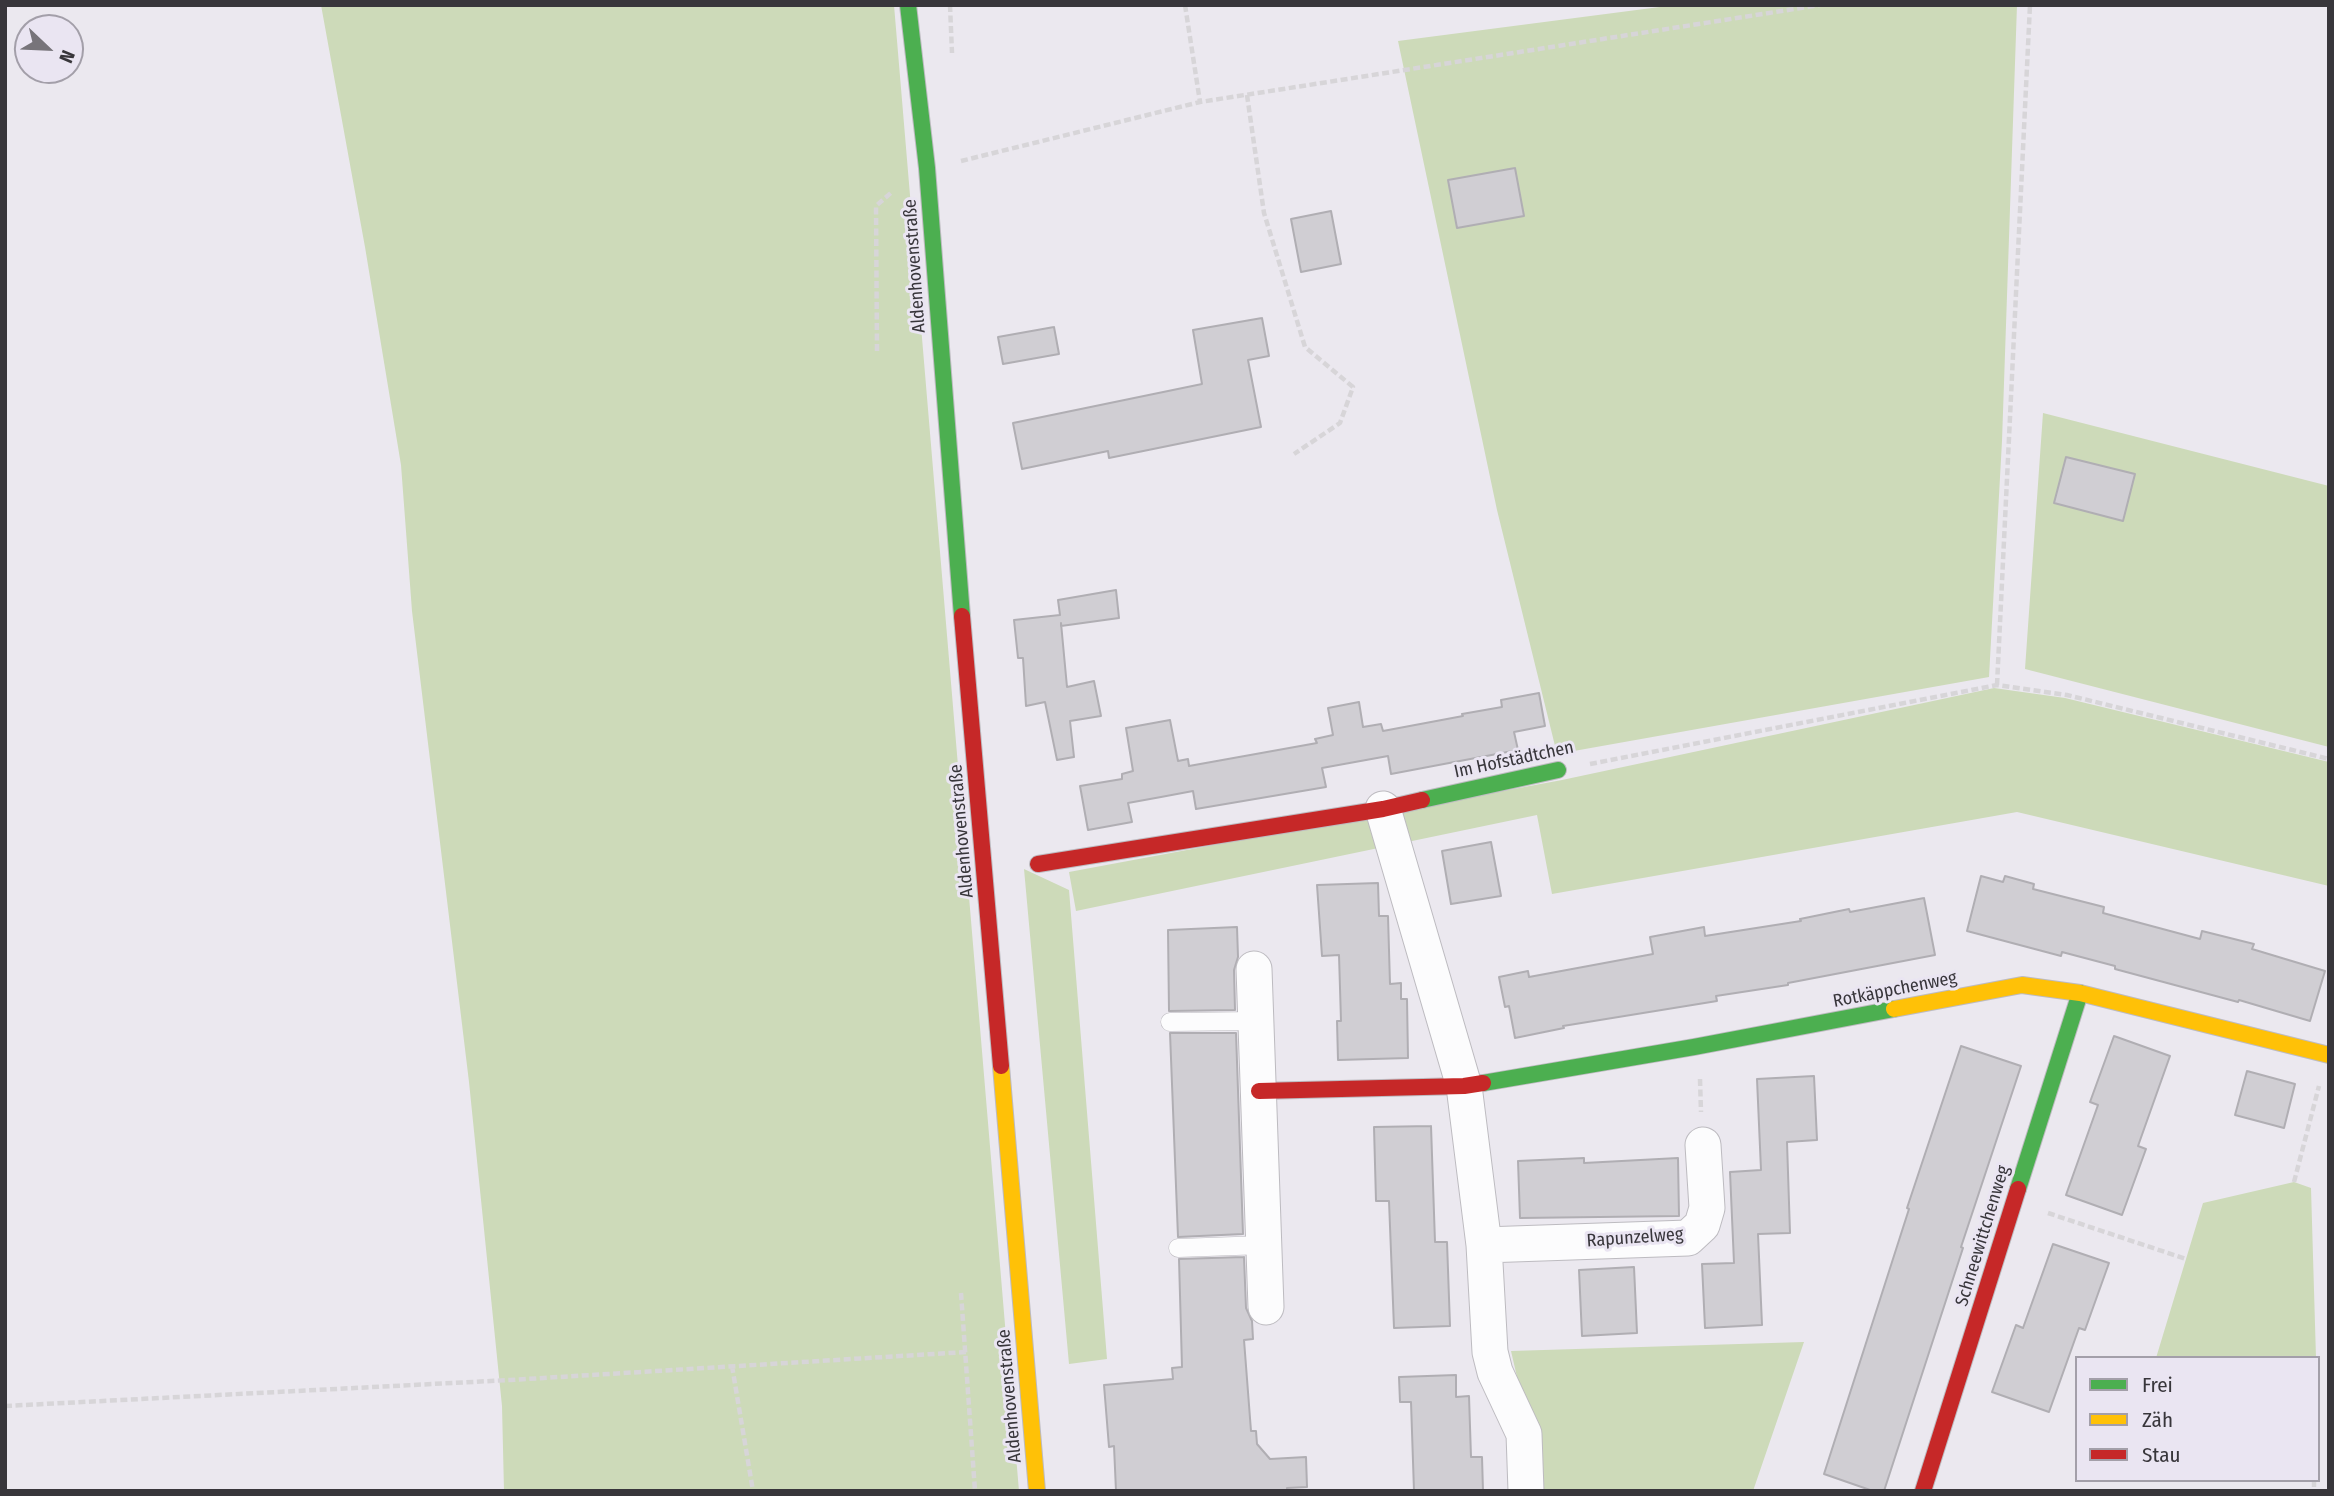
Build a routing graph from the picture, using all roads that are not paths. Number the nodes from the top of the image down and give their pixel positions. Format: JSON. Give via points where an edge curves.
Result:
{"nodes":[{"id":1,"x":908,"y":5,"type":"edge"},
{"id":2,"x":923,"y":5,"type":"edge"},
{"id":3,"x":928,"y":168,"type":"junction"},
{"id":4,"x":1558,"y":770,"type":"road end"},
{"id":5,"x":1383,"y":809,"type":"junction"},
{"id":6,"x":1038,"y":864,"type":"dead end"},
{"id":7,"x":1254,"y":969,"type":"dead end"},
{"id":8,"x":2080,"y":993,"type":"junction"},
{"id":9,"x":1256,"y":1021,"type":"junction"},
{"id":10,"x":1170,"y":1023,"type":"dead end"},
{"id":11,"x":2328,"y":1055,"type":"edge"},
{"id":12,"x":1464,"y":1086,"type":"junction"},
{"id":13,"x":1259,"y":1091,"type":"junction"},
{"id":14,"x":1703,"y":1145,"type":"road end"},
{"id":15,"x":1264,"y":1245,"type":"junction"},
{"id":16,"x":1484,"y":1245,"type":"junction"},
{"id":17,"x":1178,"y":1248,"type":"dead end"},
{"id":18,"x":1266,"y":1307,"type":"dead end"},
{"id":19,"x":1037,"y":1491,"type":"edge"},
{"id":20,"x":1527,"y":1491,"type":"edge"},
{"id":21,"x":1923,"y":1491,"type":"edge"}],
"edges":[{"from":1,"to":3,"type":"street","name":"Aldenhovenstraße"},
{"from":2,"to":3,"type":"street","name":"Aldenhovenstraße"},
{"from":3,"to":19,"type":"street","name":"Aldenhovenstraße"},
{"from":4,"to":5,"type":"street","name":"Im Hofstädtchen"},
{"from":5,"to":6,"type":"street","name":"Im Hofstädtchen"},
{"from":5,"to":12,"type":"street"},
{"from":7,"to":9,"type":"street"},
{"from":8,"to":11,"type":"street","name":"Rotkäppchenweg"},
{"from":8,"to":12,"type":"street","name":"Rotkäppchenweg","via":[[2022,985]]},
{"from":8,"to":21,"type":"street","name":"Schneewittchenweg"},
{"from":9,"to":10,"type":"lane"},
{"from":9,"to":13,"type":"street"},
{"from":12,"to":13,"type":"street"},
{"from":12,"to":16,"type":"street"},
{"from":13,"to":15,"type":"street"},
{"from":14,"to":16,"type":"street","name":"Rapunzelweg","via":[[1707,1208],[1702,1225],[1688,1238]]},
{"from":15,"to":17,"type":"lane"},
{"from":15,"to":18,"type":"street"},
{"from":16,"to":20,"type":"street","via":[[1490,1352],[1524,1434]]}]}
